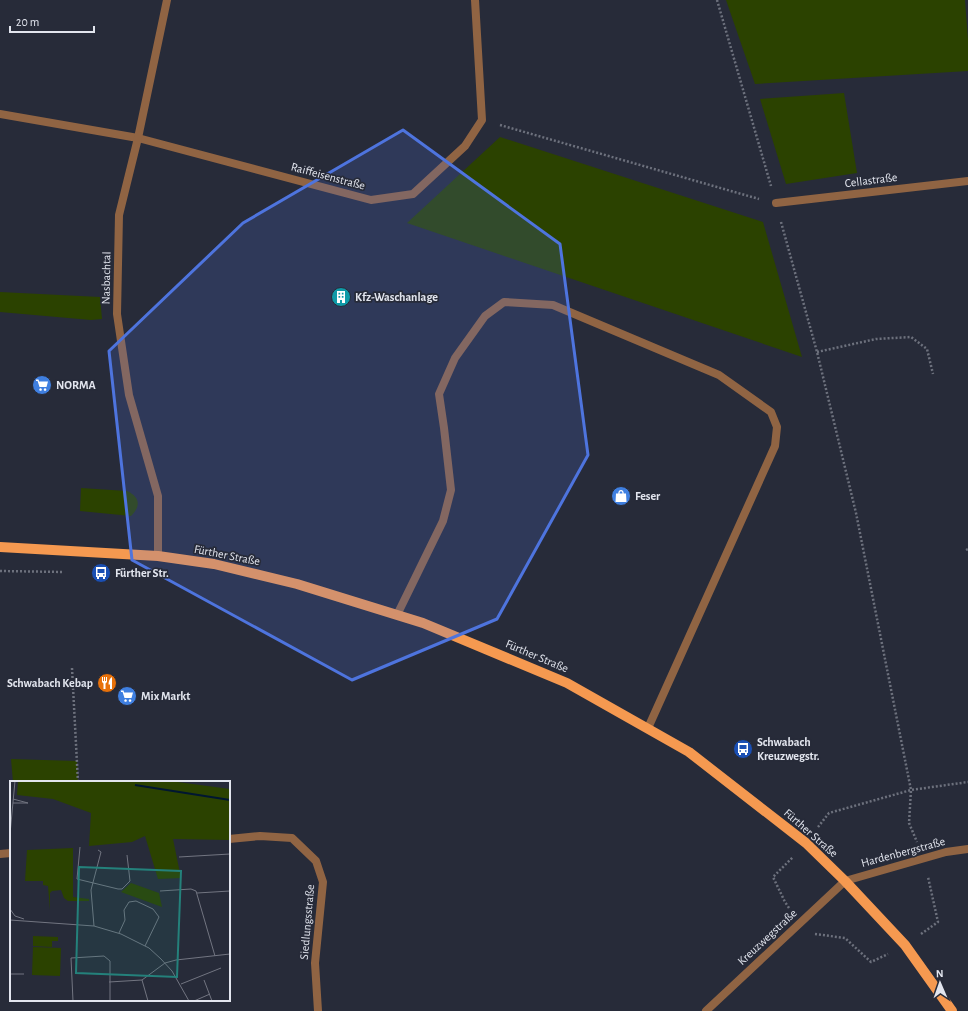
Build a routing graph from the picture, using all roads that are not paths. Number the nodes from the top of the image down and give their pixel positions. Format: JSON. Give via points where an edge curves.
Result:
{"nodes":[{"id":1,"x":168,"y":0,"type":"edge"},
{"id":2,"x":475,"y":0,"type":"edge"},
{"id":3,"x":0,"y":114,"type":"edge"},
{"id":4,"x":138,"y":138,"type":"junction"},
{"id":5,"x":968,"y":181,"type":"edge"},
{"id":6,"x":776,"y":203,"type":"road end"},
{"id":7,"x":0,"y":547,"type":"edge"},
{"id":8,"x":158,"y":556,"type":"junction"},
{"id":9,"x":397,"y":615,"type":"junction"},
{"id":10,"x":648,"y":728,"type":"junction"},
{"id":11,"x":230,"y":839,"type":"edge"},
{"id":12,"x":968,"y":849,"type":"edge"},
{"id":13,"x":10,"y":853,"type":"edge"},
{"id":14,"x":0,"y":854,"type":"edge"},
{"id":15,"x":845,"y":881,"type":"junction"},
{"id":16,"x":318,"y":1011,"type":"edge"},
{"id":17,"x":706,"y":1011,"type":"edge"},
{"id":18,"x":952,"y":1011,"type":"edge"}],
"edges":[{"from":1,"to":4,"type":"street","name":"Nasbachtal"},
{"from":2,"to":4,"type":"street","name":"Raiffeisenstraße","via":[[482,120],[465,146],[413,194],[371,200]]},
{"from":3,"to":4,"type":"street","name":"Raiffeisenstraße"},
{"from":4,"to":8,"type":"street","name":"Nasbachtal","via":[[119,215],[118,314],[129,395],[158,496]]},
{"from":5,"to":6,"type":"street","name":"Cellastraße"},
{"from":7,"to":8,"type":"main road","name":"Fürther Straße"},
{"from":8,"to":9,"type":"main road","name":"Fürther Straße","via":[[214,564],[297,584]]},
{"from":9,"to":10,"type":"main road","name":"Fürther Straße","via":[[423,623],[567,683]]},
{"from":9,"to":10,"type":"street","via":[[443,521],[451,490],[439,394],[455,358],[485,316],[504,302],[554,305],[719,376],[771,412],[777,427],[775,446]]},
{"from":10,"to":15,"type":"main road","name":"Fürther Straße","via":[[689,752],[806,844]]},
{"from":11,"to":16,"type":"street","name":"Siedlungsstraße","via":[[260,836],[292,838],[316,861],[323,882],[315,963]]},
{"from":12,"to":15,"type":"street","name":"Hardenbergstraße","via":[[946,852]]},
{"from":13,"to":14,"type":"street"},
{"from":15,"to":17,"type":"street","name":"Kreuzwegstraße"},
{"from":15,"to":18,"type":"main road","name":"Fürther Straße","via":[[905,945]]}]}
